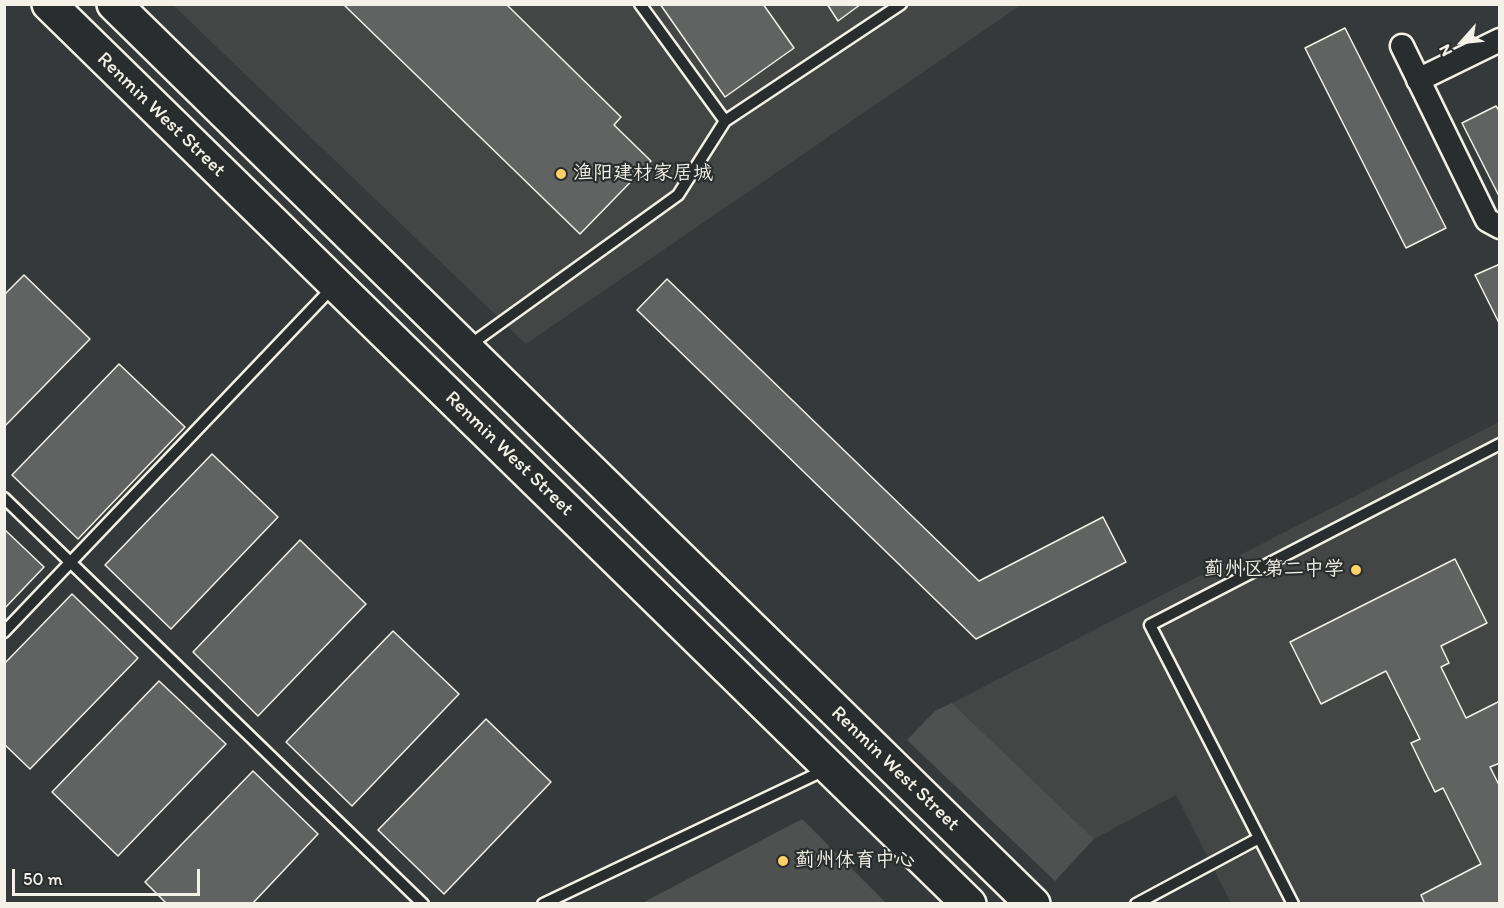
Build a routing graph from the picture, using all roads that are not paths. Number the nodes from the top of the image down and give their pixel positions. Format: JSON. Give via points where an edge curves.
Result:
{"nodes":[{"id":1,"x":49,"y":4,"type":"edge"},
{"id":2,"x":114,"y":4,"type":"edge"},
{"id":3,"x":640,"y":4,"type":"edge"},
{"id":4,"x":901,"y":4,"type":"edge"},
{"id":5,"x":1500,"y":40,"type":"edge"},
{"id":6,"x":1402,"y":46,"type":"dead end"},
{"id":7,"x":1418,"y":80,"type":"junction"},
{"id":8,"x":725,"y":121,"type":"junction"},
{"id":9,"x":1500,"y":227,"type":"edge"},
{"id":10,"x":335,"y":285,"type":"junction"},
{"id":11,"x":465,"y":349,"type":"junction"},
{"id":12,"x":1500,"y":444,"type":"edge"},
{"id":13,"x":4,"y":498,"type":"edge"},
{"id":14,"x":72,"y":563,"type":"junction"},
{"id":15,"x":4,"y":632,"type":"edge"},
{"id":16,"x":832,"y":767,"type":"junction"},
{"id":17,"x":1259,"y":838,"type":"junction"},
{"id":18,"x":423,"y":903,"type":"edge"},
{"id":19,"x":543,"y":903,"type":"edge"},
{"id":20,"x":969,"y":903,"type":"edge"},
{"id":21,"x":1033,"y":903,"type":"edge"},
{"id":22,"x":1136,"y":903,"type":"edge"},
{"id":23,"x":1293,"y":903,"type":"edge"}],
"edges":[{"from":1,"to":10,"type":"main road","name":"Renmin West Street"},
{"from":2,"to":11,"type":"main road","name":"Renmin West Street"},
{"from":3,"to":8,"type":"lane"},
{"from":4,"to":8,"type":"lane"},
{"from":5,"to":7,"type":"street"},
{"from":6,"to":7,"type":"street"},
{"from":7,"to":9,"type":"street","via":[[1487,220]]},
{"from":8,"to":11,"type":"lane","via":[[678,195]]},
{"from":10,"to":14,"type":"lane"},
{"from":10,"to":16,"type":"main road","name":"Renmin West Street"},
{"from":11,"to":21,"type":"main road","name":"Renmin West Street"},
{"from":12,"to":17,"type":"lane","via":[[1150,625]]},
{"from":13,"to":14,"type":"lane"},
{"from":14,"to":15,"type":"lane"},
{"from":14,"to":18,"type":"lane"},
{"from":16,"to":19,"type":"lane"},
{"from":16,"to":20,"type":"main road","name":"Renmin West Street"},
{"from":17,"to":22,"type":"lane"},
{"from":17,"to":23,"type":"lane"}]}
